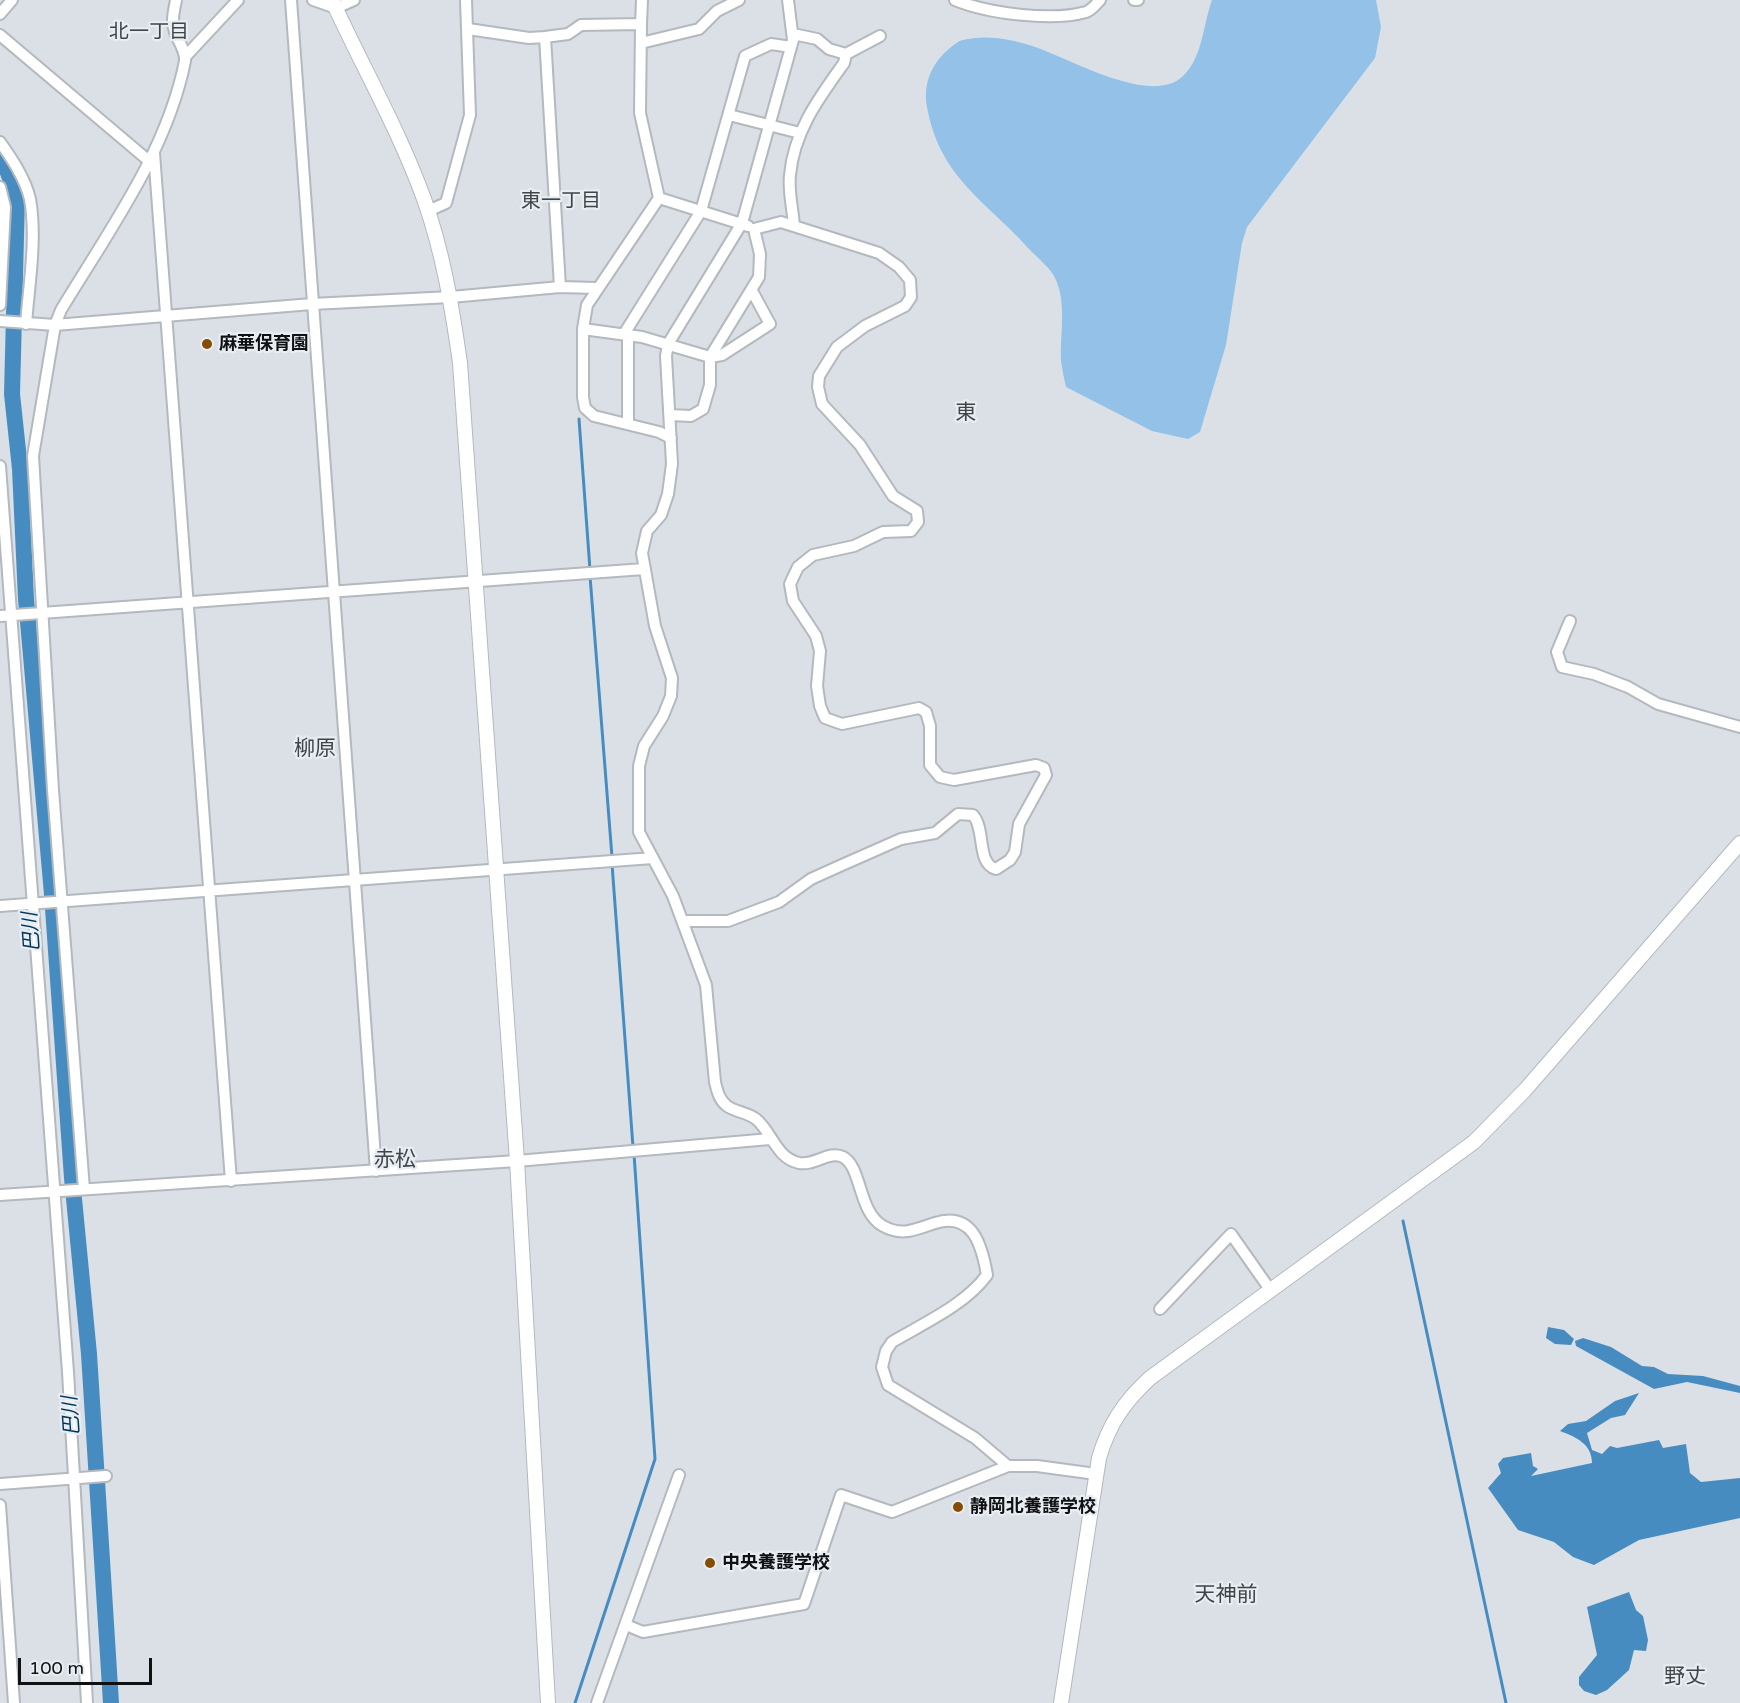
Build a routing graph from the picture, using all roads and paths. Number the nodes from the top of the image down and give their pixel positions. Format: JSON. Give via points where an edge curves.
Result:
{"nodes":[{"id":1,"x":12,"y":0,"type":"edge"},
{"id":2,"x":176,"y":0,"type":"edge"},
{"id":3,"x":238,"y":0,"type":"edge"},
{"id":4,"x":291,"y":0,"type":"edge"},
{"id":5,"x":313,"y":0,"type":"edge"},
{"id":6,"x":354,"y":0,"type":"edge"},
{"id":7,"x":465,"y":0,"type":"edge"},
{"id":8,"x":642,"y":0,"type":"edge"},
{"id":9,"x":739,"y":0,"type":"edge"},
{"id":10,"x":788,"y":0,"type":"edge"},
{"id":11,"x":954,"y":0,"type":"edge"},
{"id":12,"x":1100,"y":0,"type":"edge"},
{"id":13,"x":334,"y":4,"type":"edge"},
{"id":14,"x":0,"y":14,"type":"edge"},
{"id":15,"x":641,"y":24,"type":"junction"},
{"id":16,"x":468,"y":29,"type":"junction"},
{"id":17,"x":793,"y":34,"type":"junction"},
{"id":18,"x":0,"y":36,"type":"edge"},
{"id":19,"x":545,"y":36,"type":"junction"},
{"id":20,"x":880,"y":36,"type":"dead end"},
{"id":21,"x":641,"y":43,"type":"junction"},
{"id":22,"x":791,"y":46,"type":"junction"},
{"id":23,"x":846,"y":54,"type":"junction"},
{"id":24,"x":185,"y":57,"type":"junction"},
{"id":25,"x":729,"y":115,"type":"junction"},
{"id":26,"x":769,"y":125,"type":"junction"},
{"id":27,"x":800,"y":134,"type":"junction"},
{"id":28,"x":0,"y":142,"type":"edge"},
{"id":29,"x":151,"y":157,"type":"junction"},
{"id":30,"x":0,"y":187,"type":"edge"},
{"id":31,"x":659,"y":198,"type":"junction"},
{"id":32,"x":701,"y":211,"type":"junction"},
{"id":33,"x":428,"y":212,"type":"junction"},
{"id":34,"x":742,"y":224,"type":"junction"},
{"id":35,"x":794,"y":226,"type":"junction"},
{"id":36,"x":754,"y":229,"type":"junction"},
{"id":37,"x":560,"y":287,"type":"junction"},
{"id":38,"x":596,"y":288,"type":"junction"},
{"id":39,"x":752,"y":291,"type":"junction"},
{"id":40,"x":451,"y":297,"type":"junction"},
{"id":41,"x":312,"y":304,"type":"junction"},
{"id":42,"x":0,"y":306,"type":"edge"},
{"id":43,"x":168,"y":316,"type":"junction"},
{"id":44,"x":0,"y":321,"type":"edge"},
{"id":45,"x":26,"y":324,"type":"junction"},
{"id":46,"x":55,"y":325,"type":"junction"},
{"id":47,"x":583,"y":329,"type":"junction"},
{"id":48,"x":626,"y":335,"type":"junction"},
{"id":49,"x":668,"y":344,"type":"junction"},
{"id":50,"x":710,"y":357,"type":"junction"},
{"id":51,"x":670,"y":416,"type":"junction"},
{"id":52,"x":628,"y":423,"type":"junction"},
{"id":53,"x":671,"y":438,"type":"junction"},
{"id":54,"x":0,"y":466,"type":"edge"},
{"id":55,"x":644,"y":569,"type":"junction"},
{"id":56,"x":476,"y":581,"type":"junction"},
{"id":57,"x":333,"y":592,"type":"junction"},
{"id":58,"x":187,"y":603,"type":"junction"},
{"id":59,"x":41,"y":613,"type":"junction"},
{"id":60,"x":5,"y":615,"type":"edge"},
{"id":61,"x":1570,"y":621,"type":"dead end"},
{"id":62,"x":1740,"y":727,"type":"edge"},
{"id":63,"x":1740,"y":843,"type":"edge"},
{"id":64,"x":653,"y":858,"type":"junction"},
{"id":65,"x":497,"y":869,"type":"junction"},
{"id":66,"x":354,"y":880,"type":"junction"},
{"id":67,"x":208,"y":891,"type":"junction"},
{"id":68,"x":63,"y":902,"type":"junction"},
{"id":69,"x":33,"y":904,"type":"junction"},
{"id":70,"x":0,"y":906,"type":"edge"},
{"id":71,"x":683,"y":921,"type":"junction"},
{"id":72,"x":770,"y":1139,"type":"junction"},
{"id":73,"x":517,"y":1161,"type":"junction"},
{"id":74,"x":376,"y":1171,"type":"junction"},
{"id":75,"x":231,"y":1180,"type":"junction"},
{"id":76,"x":84,"y":1189,"type":"junction"},
{"id":77,"x":53,"y":1192,"type":"junction"},
{"id":78,"x":0,"y":1195,"type":"edge"},
{"id":79,"x":1271,"y":1291,"type":"junction"},
{"id":80,"x":1160,"y":1309,"type":"dead end"},
{"id":81,"x":1008,"y":1466,"type":"junction"},
{"id":82,"x":1096,"y":1474,"type":"junction"},
{"id":83,"x":679,"y":1475,"type":"dead end"},
{"id":84,"x":106,"y":1476,"type":"dead end"},
{"id":85,"x":73,"y":1478,"type":"junction"},
{"id":86,"x":0,"y":1484,"type":"edge"},
{"id":87,"x":0,"y":1505,"type":"edge"},
{"id":88,"x":626,"y":1625,"type":"junction"},
{"id":89,"x":14,"y":1703,"type":"edge"},
{"id":90,"x":87,"y":1703,"type":"edge"},
{"id":91,"x":548,"y":1703,"type":"edge"},
{"id":92,"x":597,"y":1703,"type":"edge"},
{"id":93,"x":1061,"y":1703,"type":"edge"}],
"edges":[{"from":1,"to":14,"type":"street"},
{"from":2,"to":24,"type":"street","via":[[174,31]]},
{"from":3,"to":24,"type":"street"},
{"from":4,"to":41,"type":"street"},
{"from":5,"to":13,"type":"street","via":[[329,8]]},
{"from":6,"to":13,"type":"street"},
{"from":7,"to":16,"type":"street"},
{"from":8,"to":15,"type":"street"},
{"from":9,"to":21,"type":"street","via":[[717,11],[699,29]]},
{"from":10,"to":17,"type":"street"},
{"from":11,"to":12,"type":"street","via":[[991,11],[1033,15],[1085,12]]},
{"from":13,"to":33,"type":"street"},
{"from":15,"to":19,"type":"street","via":[[581,25],[568,34]]},
{"from":15,"to":21,"type":"street"},
{"from":16,"to":19,"type":"street","via":[[529,38]]},
{"from":16,"to":33,"type":"street","via":[[470,115],[446,203]]},
{"from":17,"to":22,"type":"street"},
{"from":17,"to":23,"type":"street","via":[[817,39],[829,49]]},
{"from":18,"to":29,"type":"street"},
{"from":19,"to":37,"type":"street"},
{"from":20,"to":23,"type":"street"},
{"from":21,"to":31,"type":"street","via":[[640,113]]},
{"from":22,"to":25,"type":"street","via":[[771,44],[745,56]]},
{"from":22,"to":26,"type":"street"},
{"from":23,"to":27,"type":"street","via":[[844,63],[808,114]]},
{"from":24,"to":29,"type":"street","via":[[178,96]]},
{"from":25,"to":26,"type":"street"},
{"from":25,"to":32,"type":"street"},
{"from":26,"to":27,"type":"street"},
{"from":26,"to":34,"type":"street"},
{"from":27,"to":35,"type":"street","via":[[790,177]]},
{"from":28,"to":45,"type":"street","via":[[16,165],[30,199]]},
{"from":29,"to":43,"type":"street"},
{"from":29,"to":46,"type":"street"},
{"from":30,"to":42,"type":"street","via":[[5,207]]},
{"from":31,"to":32,"type":"street"},
{"from":31,"to":38,"type":"street"},
{"from":32,"to":34,"type":"street"},
{"from":32,"to":48,"type":"street"},
{"from":33,"to":40,"type":"street"},
{"from":34,"to":36,"type":"street"},
{"from":34,"to":49,"type":"street"},
{"from":35,"to":36,"type":"street","via":[[772,222]]},
{"from":35,"to":71,"type":"street","via":[[879,253],[910,280],[911,297],[905,306],[865,326],[837,347],[819,376],[822,404],[860,445],[893,496],[917,511],[918,522],[911,531],[883,532],[854,546],[813,555],[798,567],[790,584],[793,601],[816,636],[820,651],[817,686],[822,712],[831,722],[842,724],[919,708],[926,712],[930,726],[930,765],[940,777],[954,780],[1036,765],[1044,768],[1046,775],[1019,824],[1015,852],[996,869],[984,858],[981,830],[973,815],[958,814],[934,833],[901,839],[811,879],[779,902],[728,921]]},
{"from":36,"to":39,"type":"street","via":[[760,266]]},
{"from":37,"to":38,"type":"street"},
{"from":37,"to":40,"type":"street"},
{"from":38,"to":47,"type":"street","via":[[587,305]]},
{"from":39,"to":50,"type":"street"},
{"from":39,"to":50,"type":"street","via":[[770,324],[722,355]]},
{"from":40,"to":41,"type":"street"},
{"from":40,"to":56,"type":"street","via":[[460,363]]},
{"from":41,"to":43,"type":"street"},
{"from":41,"to":57,"type":"street"},
{"from":43,"to":46,"type":"street"},
{"from":43,"to":58,"type":"street"},
{"from":44,"to":45,"type":"street"},
{"from":45,"to":46,"type":"street"},
{"from":46,"to":59,"type":"street","via":[[33,456]]},
{"from":47,"to":48,"type":"street"},
{"from":47,"to":52,"type":"street","via":[[585,408],[594,416]]},
{"from":48,"to":49,"type":"street"},
{"from":48,"to":52,"type":"street"},
{"from":49,"to":50,"type":"street"},
{"from":49,"to":51,"type":"street"},
{"from":50,"to":51,"type":"street","via":[[710,385],[703,409],[692,416]]},
{"from":51,"to":53,"type":"street"},
{"from":52,"to":53,"type":"street"},
{"from":53,"to":55,"type":"street","via":[[668,494],[661,515],[647,531],[642,553]]},
{"from":54,"to":60,"type":"street"},
{"from":55,"to":56,"type":"street"},
{"from":55,"to":64,"type":"street","via":[[655,626],[672,678],[671,696],[644,746],[639,766],[639,832]]},
{"from":56,"to":57,"type":"street"},
{"from":56,"to":65,"type":"street"},
{"from":57,"to":58,"type":"street"},
{"from":57,"to":66,"type":"street"},
{"from":58,"to":59,"type":"street"},
{"from":58,"to":67,"type":"street"},
{"from":59,"to":60,"type":"street"},
{"from":59,"to":68,"type":"street"},
{"from":60,"to":69,"type":"street"},
{"from":61,"to":62,"type":"street","via":[[1557,652],[1562,667],[1628,687],[1658,704]]},
{"from":63,"to":79,"type":"street","via":[[1489,1128]]},
{"from":64,"to":65,"type":"street"},
{"from":64,"to":71,"type":"street"},
{"from":65,"to":66,"type":"street"},
{"from":65,"to":73,"type":"street"},
{"from":66,"to":67,"type":"street"},
{"from":66,"to":74,"type":"street"},
{"from":67,"to":68,"type":"street"},
{"from":67,"to":75,"type":"street"},
{"from":68,"to":69,"type":"street"},
{"from":68,"to":76,"type":"street"},
{"from":69,"to":70,"type":"street"},
{"from":69,"to":77,"type":"street"},
{"from":71,"to":72,"type":"street","via":[[706,985],[719,1096],[727,1106],[757,1119]]},
{"from":72,"to":73,"type":"street"},
{"from":72,"to":81,"type":"street","via":[[787,1158],[798,1163],[842,1156],[851,1164],[870,1215],[882,1225],[900,1232],[956,1222],[968,1226],[975,1235],[983,1249],[987,1275],[955,1304],[892,1342],[882,1367],[888,1385],[975,1438]]},
{"from":73,"to":74,"type":"street"},
{"from":73,"to":91,"type":"street"},
{"from":74,"to":75,"type":"street"},
{"from":75,"to":76,"type":"street"},
{"from":76,"to":77,"type":"street"},
{"from":77,"to":78,"type":"street"},
{"from":77,"to":85,"type":"street"},
{"from":79,"to":80,"type":"street","via":[[1231,1234]]},
{"from":79,"to":82,"type":"street","via":[[1132,1394],[1109,1428]]},
{"from":81,"to":82,"type":"street"},
{"from":81,"to":88,"type":"street","via":[[892,1512],[841,1495],[804,1604],[643,1632]]},
{"from":82,"to":93,"type":"street"},
{"from":83,"to":88,"type":"street"},
{"from":84,"to":85,"type":"street"},
{"from":85,"to":86,"type":"street"},
{"from":85,"to":90,"type":"street"},
{"from":87,"to":89,"type":"street"},
{"from":88,"to":92,"type":"street"}]}
